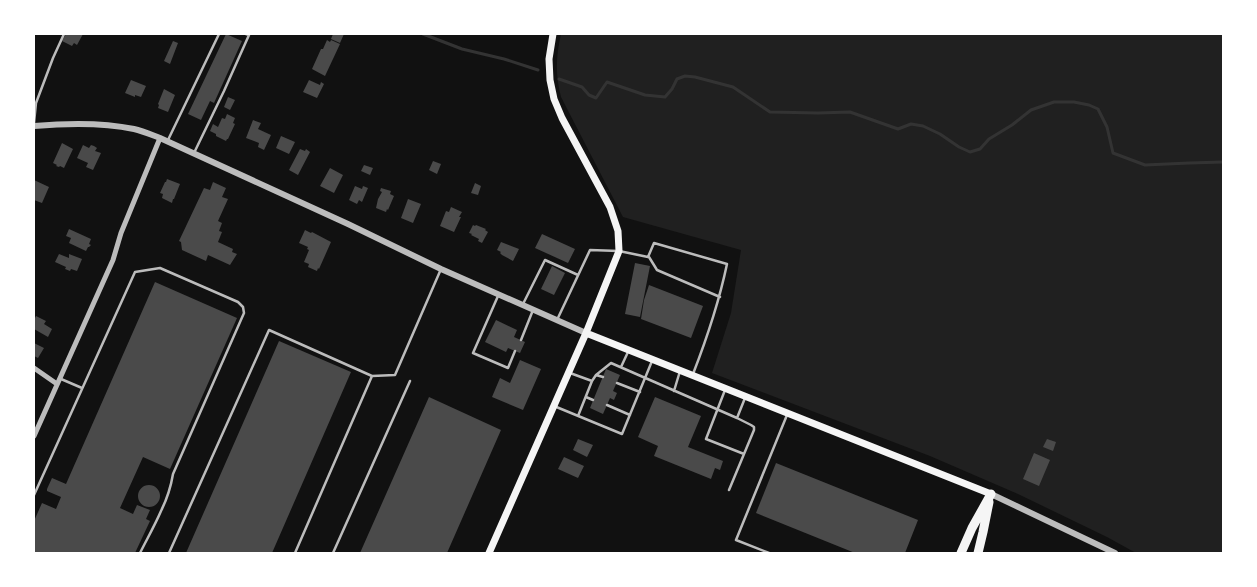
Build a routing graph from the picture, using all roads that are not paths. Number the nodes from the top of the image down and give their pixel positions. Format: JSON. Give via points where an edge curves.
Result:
{"nodes":[{"id":1,"x":64,"y":34,"type":"edge"},
{"id":2,"x":219,"y":34,"type":"edge"},
{"id":3,"x":248,"y":34,"type":"edge"},
{"id":4,"x":553,"y":34,"type":"edge"},
{"id":5,"x":34,"y":124,"type":"edge"},
{"id":6,"x":160,"y":138,"type":"junction"},
{"id":7,"x":168,"y":141,"type":"junction"},
{"id":8,"x":194,"y":153,"type":"junction"},
{"id":9,"x":618,"y":251,"type":"junction"},
{"id":10,"x":648,"y":257,"type":"junction"},
{"id":11,"x":441,"y":269,"type":"junction"},
{"id":12,"x":578,"y":275,"type":"junction"},
{"id":13,"x":498,"y":295,"type":"junction"},
{"id":14,"x":720,"y":296,"type":"junction"},
{"id":15,"x":522,"y":305,"type":"junction"},
{"id":16,"x":533,"y":310,"type":"junction"},
{"id":17,"x":557,"y":321,"type":"junction"},
{"id":18,"x":586,"y":333,"type":"junction"},
{"id":19,"x":521,"y":340,"type":"dead end"},
{"id":20,"x":628,"y":350,"type":"junction"},
{"id":21,"x":515,"y":351,"type":"dead end"},
{"id":22,"x":653,"y":360,"type":"junction"},
{"id":23,"x":621,"y":367,"type":"junction"},
{"id":24,"x":34,"y":368,"type":"edge"},
{"id":25,"x":680,"y":371,"type":"junction"},
{"id":26,"x":568,"y":373,"type":"junction"},
{"id":27,"x":596,"y":375,"type":"junction"},
{"id":28,"x":372,"y":376,"type":"junction"},
{"id":29,"x":693,"y":376,"type":"junction"},
{"id":30,"x":603,"y":377,"type":"dead end"},
{"id":31,"x":59,"y":378,"type":"junction"},
{"id":32,"x":646,"y":378,"type":"junction"},
{"id":33,"x":592,"y":381,"type":"junction"},
{"id":34,"x":410,"y":382,"type":"dead end"},
{"id":35,"x":617,"y":383,"type":"dead end"},
{"id":36,"x":57,"y":384,"type":"junction"},
{"id":37,"x":82,"y":388,"type":"junction"},
{"id":38,"x":726,"y":389,"type":"junction"},
{"id":39,"x":674,"y":391,"type":"junction"},
{"id":40,"x":640,"y":392,"type":"junction"},
{"id":41,"x":586,"y":397,"type":"junction"},
{"id":42,"x":746,"y":397,"type":"junction"},
{"id":43,"x":594,"y":400,"type":"dead end"},
{"id":44,"x":607,"y":405,"type":"dead end"},
{"id":45,"x":553,"y":406,"type":"junction"},
{"id":46,"x":717,"y":410,"type":"junction"},
{"id":47,"x":788,"y":414,"type":"junction"},
{"id":48,"x":630,"y":415,"type":"junction"},
{"id":49,"x":578,"y":416,"type":"junction"},
{"id":50,"x":737,"y":418,"type":"junction"},
{"id":51,"x":34,"y":436,"type":"edge"},
{"id":52,"x":744,"y":454,"type":"junction"},
{"id":53,"x":729,"y":490,"type":"dead end"},
{"id":54,"x":34,"y":493,"type":"edge"},
{"id":55,"x":991,"y":494,"type":"junction"},
{"id":56,"x":140,"y":553,"type":"edge"},
{"id":57,"x":169,"y":553,"type":"edge"},
{"id":58,"x":295,"y":553,"type":"edge"},
{"id":59,"x":333,"y":553,"type":"edge"},
{"id":60,"x":489,"y":553,"type":"edge"},
{"id":61,"x":769,"y":553,"type":"edge"},
{"id":62,"x":961,"y":553,"type":"edge"},
{"id":63,"x":978,"y":553,"type":"edge"},
{"id":64,"x":1116,"y":553,"type":"edge"}],
"edges":[{"from":1,"to":5,"type":"lane","via":[[36,104]]},
{"from":2,"to":7,"type":"lane"},
{"from":3,"to":8,"type":"lane"},
{"from":4,"to":9,"type":"main road","via":[[549,59],[554,99],[610,207],[618,231]]},
{"from":5,"to":6,"type":"street","via":[[108,124]]},
{"from":6,"to":7,"type":"street"},
{"from":6,"to":31,"type":"street","via":[[113,260]]},
{"from":7,"to":8,"type":"street"},
{"from":8,"to":11,"type":"street"},
{"from":9,"to":10,"type":"lane"},
{"from":9,"to":12,"type":"lane","via":[[590,250]]},
{"from":9,"to":18,"type":"main road"},
{"from":10,"to":14,"type":"lane","via":[[656,270]]},
{"from":10,"to":14,"type":"lane","via":[[654,243],[727,264]]},
{"from":11,"to":13,"type":"street"},
{"from":11,"to":28,"type":"lane","via":[[395,375]]},
{"from":12,"to":15,"type":"lane","via":[[545,260]]},
{"from":12,"to":17,"type":"lane"},
{"from":13,"to":15,"type":"street"},
{"from":13,"to":21,"type":"lane","via":[[472,353],[508,368]]},
{"from":14,"to":29,"type":"lane"},
{"from":15,"to":16,"type":"street"},
{"from":16,"to":17,"type":"street"},
{"from":16,"to":19,"type":"lane"},
{"from":17,"to":18,"type":"street"},
{"from":18,"to":20,"type":"main road"},
{"from":18,"to":26,"type":"main road"},
{"from":20,"to":22,"type":"main road"},
{"from":20,"to":23,"type":"lane"},
{"from":22,"to":25,"type":"main road"},
{"from":22,"to":32,"type":"lane"},
{"from":23,"to":27,"type":"lane","via":[[611,363]]},
{"from":23,"to":32,"type":"lane"},
{"from":24,"to":36,"type":"street"},
{"from":25,"to":29,"type":"main road"},
{"from":25,"to":39,"type":"lane"},
{"from":26,"to":33,"type":"lane"},
{"from":26,"to":45,"type":"main road"},
{"from":27,"to":30,"type":"lane"},
{"from":27,"to":33,"type":"lane"},
{"from":28,"to":57,"type":"lane","via":[[269,330]]},
{"from":28,"to":58,"type":"lane"},
{"from":29,"to":38,"type":"main road"},
{"from":31,"to":36,"type":"street"},
{"from":31,"to":37,"type":"lane"},
{"from":32,"to":39,"type":"lane"},
{"from":32,"to":40,"type":"lane"},
{"from":33,"to":41,"type":"lane"},
{"from":34,"to":59,"type":"lane"},
{"from":35,"to":40,"type":"lane"},
{"from":36,"to":51,"type":"street"},
{"from":37,"to":54,"type":"lane"},
{"from":37,"to":56,"type":"lane","via":[[135,272],[160,268],[244,306],[244,313],[173,474],[162,510]]},
{"from":38,"to":42,"type":"main road"},
{"from":38,"to":46,"type":"lane"},
{"from":39,"to":46,"type":"lane"},
{"from":40,"to":48,"type":"lane"},
{"from":41,"to":43,"type":"lane"},
{"from":41,"to":49,"type":"lane"},
{"from":42,"to":47,"type":"main road"},
{"from":42,"to":50,"type":"lane"},
{"from":44,"to":48,"type":"lane"},
{"from":45,"to":49,"type":"lane"},
{"from":45,"to":60,"type":"main road"},
{"from":46,"to":50,"type":"lane"},
{"from":46,"to":52,"type":"lane","via":[[706,439]]},
{"from":47,"to":55,"type":"main road"},
{"from":47,"to":61,"type":"lane","via":[[736,540]]},
{"from":48,"to":49,"type":"lane","via":[[622,434]]},
{"from":50,"to":52,"type":"lane","via":[[754,427]]},
{"from":52,"to":53,"type":"lane"},
{"from":55,"to":62,"type":"highway"},
{"from":55,"to":63,"type":"highway"},
{"from":55,"to":64,"type":"street"}]}
